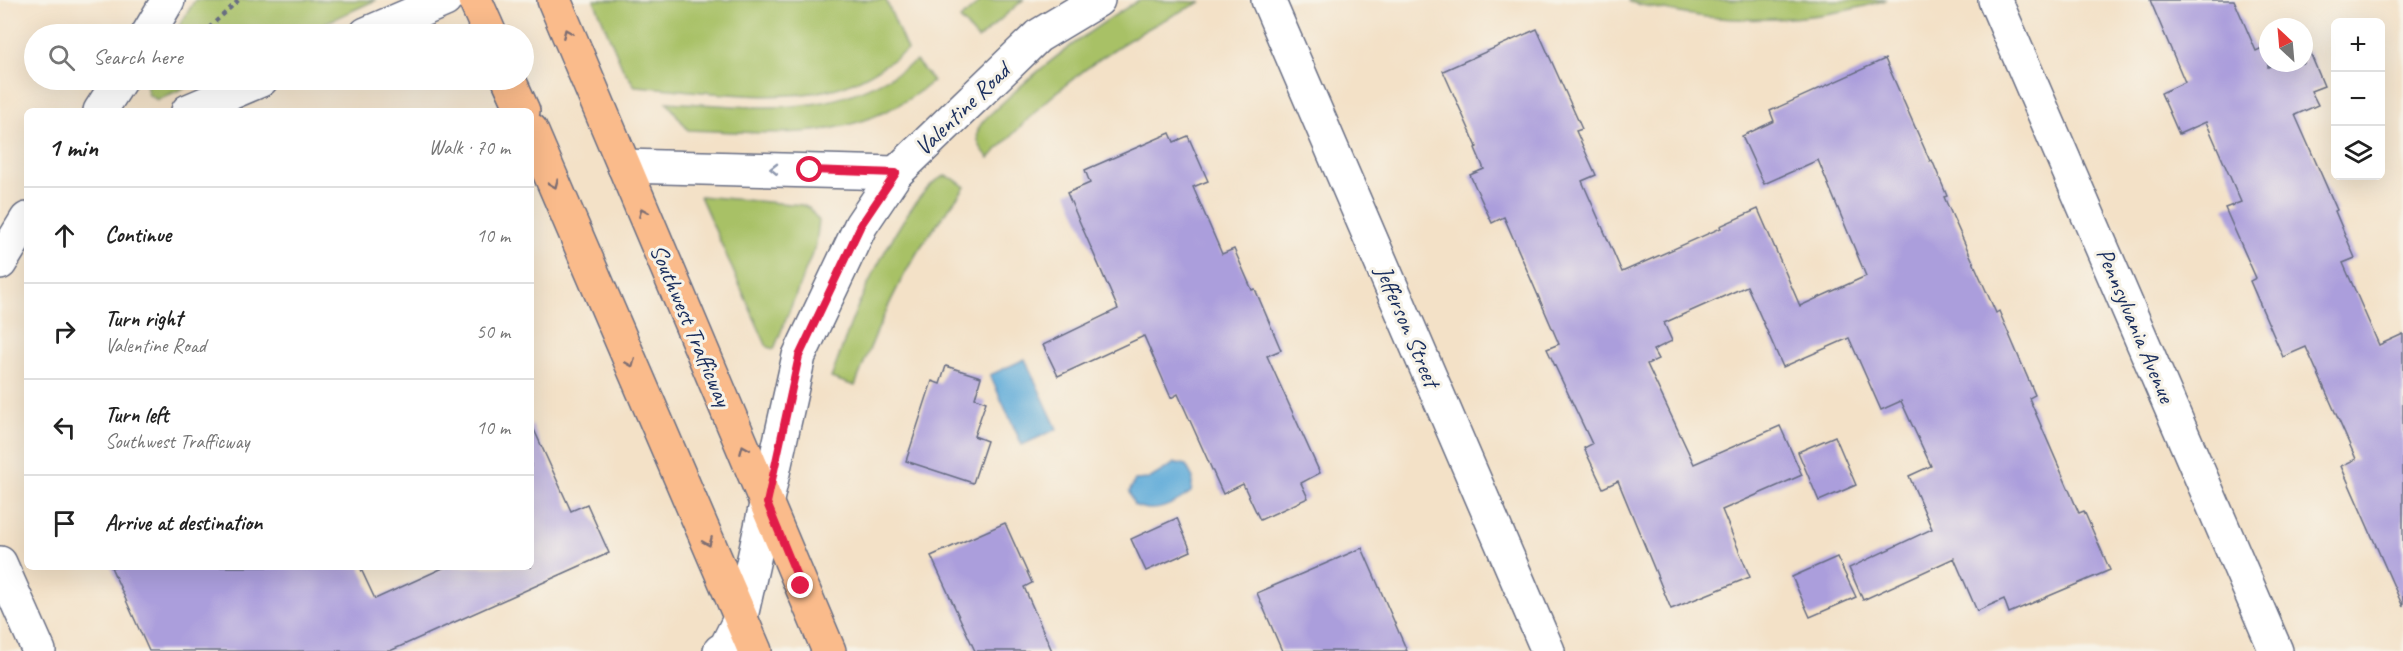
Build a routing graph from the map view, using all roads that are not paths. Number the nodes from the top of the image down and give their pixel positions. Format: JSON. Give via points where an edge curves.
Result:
{"nodes":[{"id":1,"x":168,"y":0,"type":"edge"},
{"id":2,"x":445,"y":0,"type":"edge"},
{"id":3,"x":475,"y":0,"type":"edge"},
{"id":4,"x":554,"y":0,"type":"edge"},
{"id":5,"x":1098,"y":0,"type":"edge"},
{"id":6,"x":1268,"y":0,"type":"edge"},
{"id":7,"x":1995,"y":0,"type":"edge"},
{"id":8,"x":154,"y":24,"type":"edge"},
{"id":9,"x":389,"y":24,"type":"edge"},
{"id":10,"x":486,"y":24,"type":"edge"},
{"id":11,"x":114,"y":90,"type":"edge"},
{"id":12,"x":237,"y":90,"type":"edge"},
{"id":13,"x":514,"y":90,"type":"edge"},
{"id":14,"x":102,"y":108,"type":"edge"},
{"id":15,"x":195,"y":108,"type":"edge"},
{"id":16,"x":522,"y":108,"type":"edge"},
{"id":17,"x":534,"y":137,"type":"edge"},
{"id":18,"x":624,"y":166,"type":"junction"},
{"id":19,"x":896,"y":173,"type":"junction"},
{"id":20,"x":24,"y":224,"type":"edge"},
{"id":21,"x":0,"y":263,"type":"edge"},
{"id":22,"x":767,"y":503,"type":"junction"},
{"id":23,"x":0,"y":563,"type":"edge"},
{"id":24,"x":741,"y":617,"type":"junction"},
{"id":25,"x":39,"y":651,"type":"edge"},
{"id":26,"x":720,"y":651,"type":"edge"},
{"id":27,"x":755,"y":651,"type":"edge"},
{"id":28,"x":828,"y":651,"type":"edge"},
{"id":29,"x":1548,"y":651,"type":"edge"},
{"id":30,"x":2276,"y":651,"type":"edge"}],
"edges":[{"from":1,"to":8,"type":"street"},
{"from":2,"to":9,"type":"street"},
{"from":3,"to":10,"type":"main road"},
{"from":18,"to":4,"type":"main road","name":"Southwest Trafficway","one_way":true},
{"from":5,"to":19,"type":"street","name":"Valentine Road","via":[[1038,36]]},
{"from":6,"to":29,"type":"street","name":"Jefferson Street"},
{"from":7,"to":30,"type":"street","name":"Pennsylvania Avenue"},
{"from":11,"to":14,"type":"street"},
{"from":12,"to":15,"type":"street"},
{"from":13,"to":16,"type":"main road"},
{"from":17,"to":24,"type":"main road","one_way":true},
{"from":19,"to":18,"type":"street","one_way":true},
{"from":22,"to":18,"type":"main road","name":"Southwest Trafficway","one_way":true},
{"from":19,"to":22,"type":"street","name":"Valentine Road","via":[[861,225],[799,356]]},
{"from":20,"to":21,"type":"street"},
{"from":22,"to":24,"type":"street","name":"Valentine Road"},
{"from":22,"to":28,"type":"main road","name":"Southwest Trafficway"},
{"from":23,"to":25,"type":"street"},
{"from":24,"to":26,"type":"street","name":"Valentine Road","via":[[726,647]]},
{"from":24,"to":27,"type":"main road"}]}
